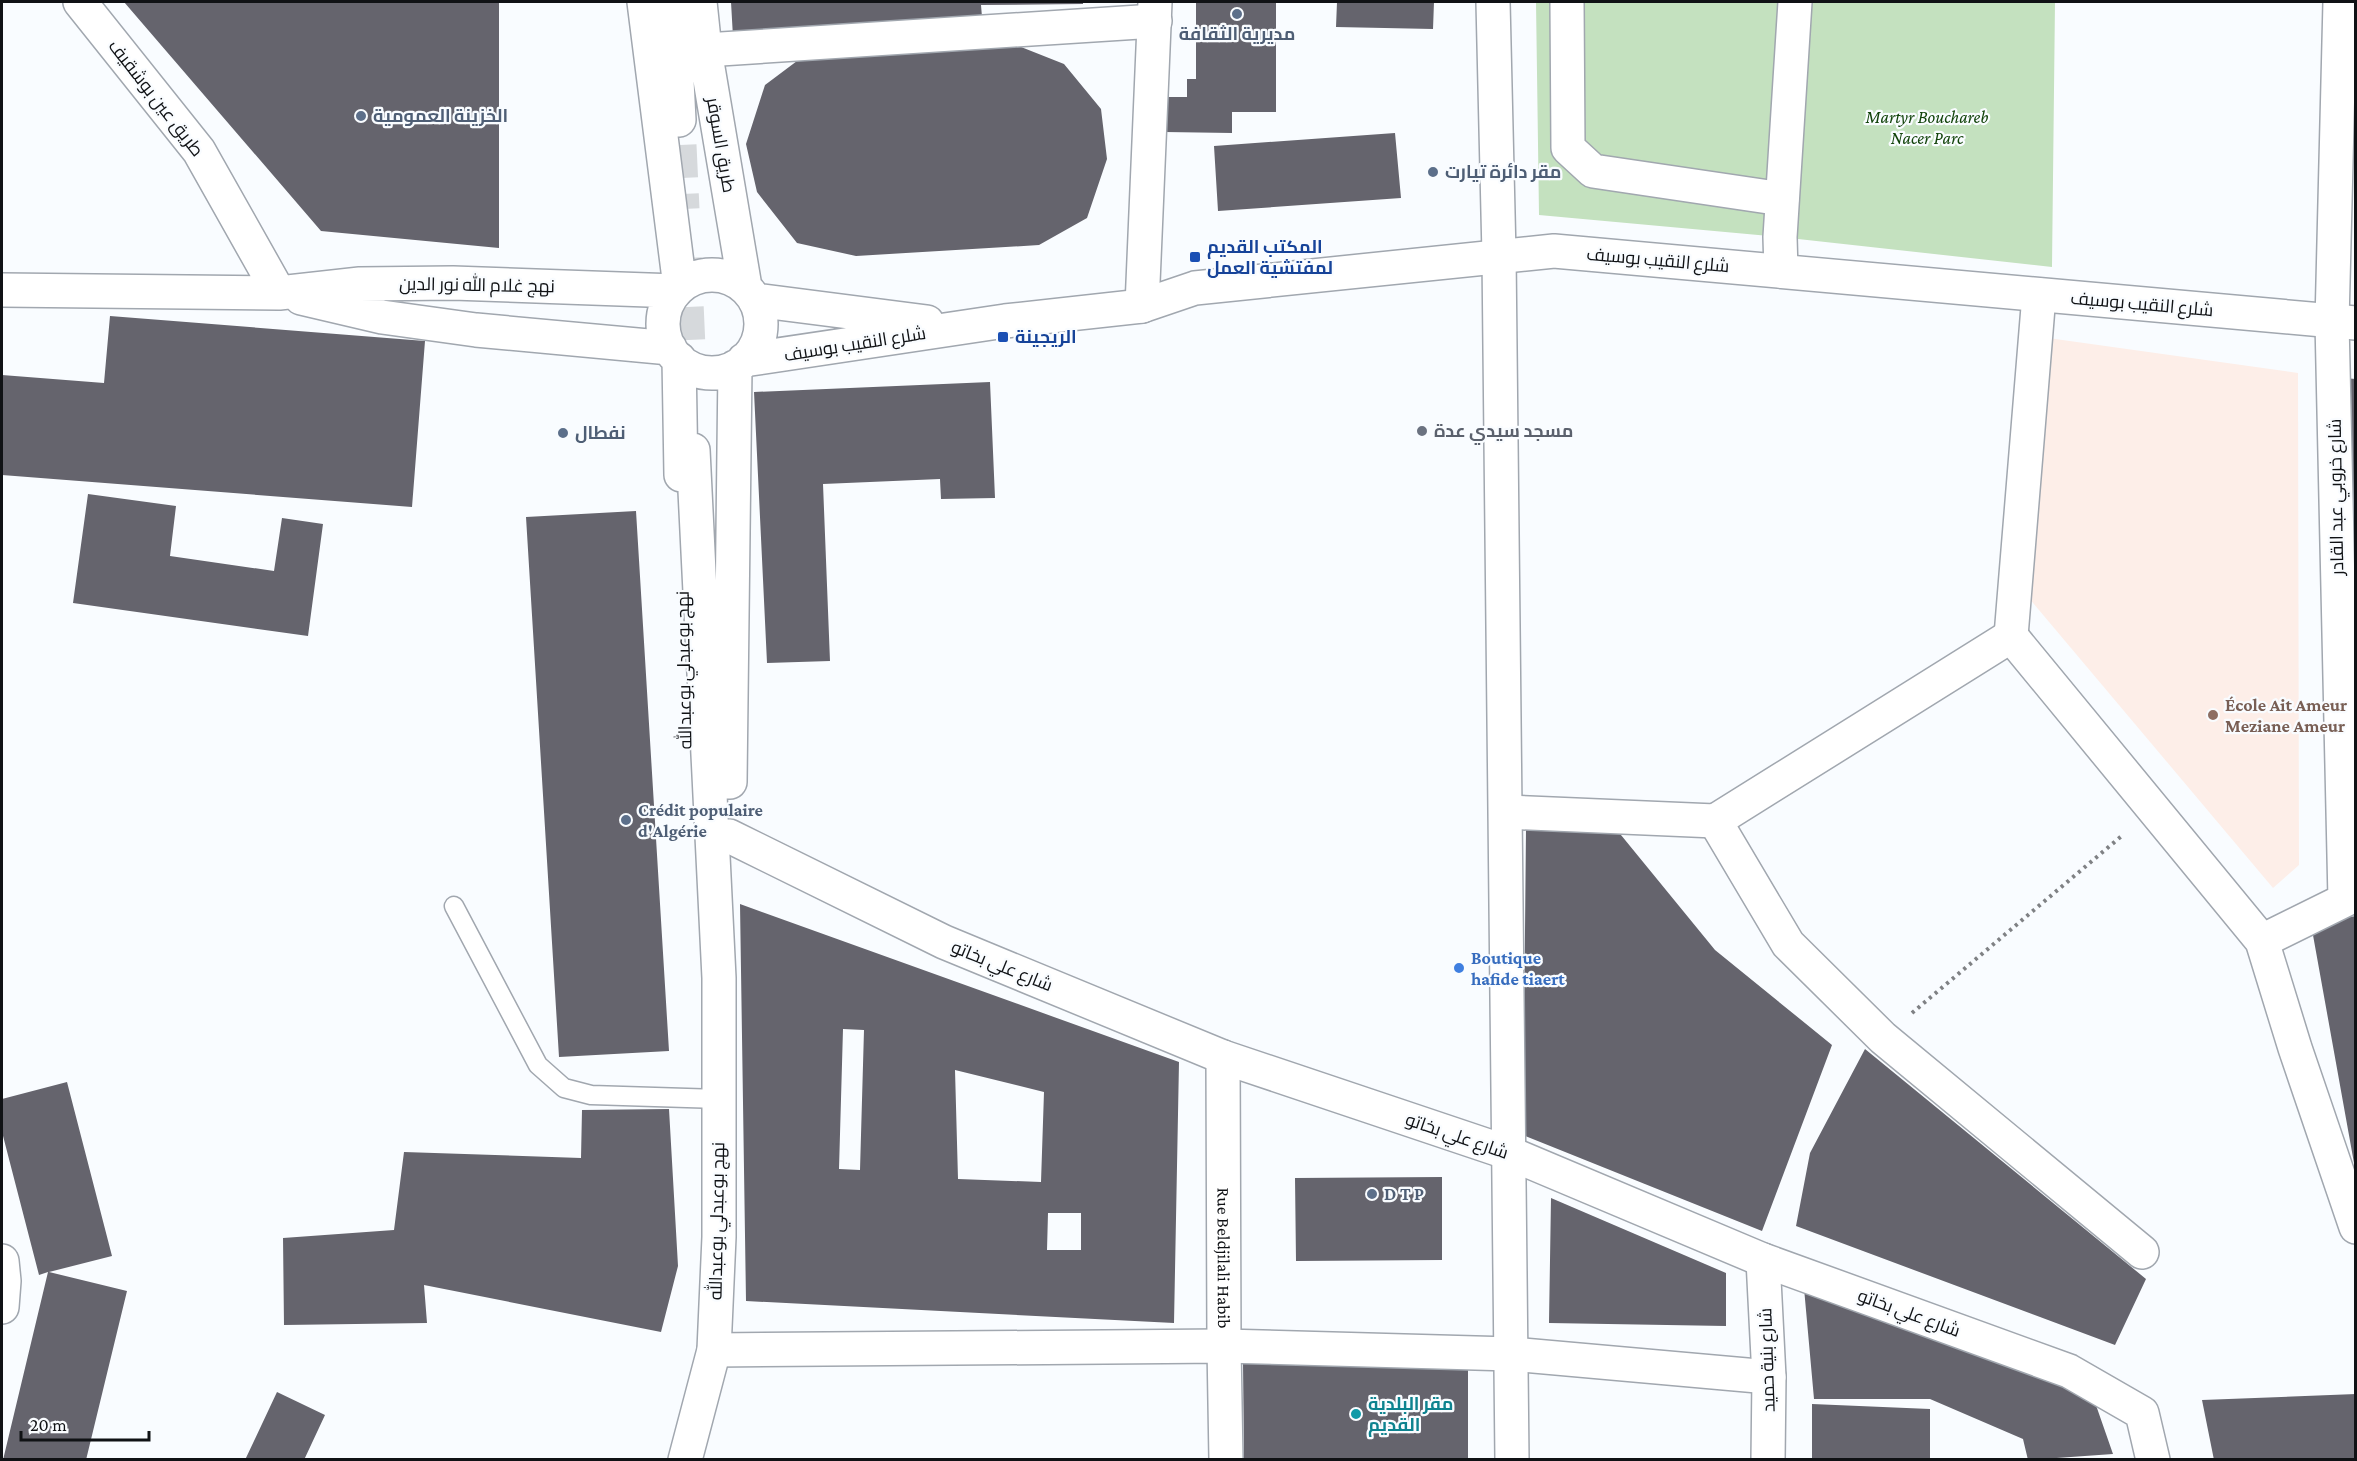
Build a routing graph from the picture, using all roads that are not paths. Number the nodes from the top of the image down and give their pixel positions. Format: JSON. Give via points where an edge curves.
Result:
{"nodes":[{"id":1,"x":80,"y":2,"type":"edge"},
{"id":2,"x":644,"y":2,"type":"edge"},
{"id":3,"x":673,"y":2,"type":"edge"},
{"id":4,"x":700,"y":2,"type":"edge"},
{"id":5,"x":1493,"y":2,"type":"edge"},
{"id":6,"x":1567,"y":2,"type":"edge"},
{"id":7,"x":1795,"y":2,"type":"edge"},
{"id":8,"x":2340,"y":2,"type":"edge"},
{"id":9,"x":1155,"y":11,"type":"edge"},
{"id":10,"x":705,"y":50,"type":"junction"},
{"id":11,"x":680,"y":145,"type":"tunnel mouth"},
{"id":12,"x":1782,"y":199,"type":"junction"},
{"id":13,"x":1499,"y":255,"type":"junction"},
{"id":14,"x":1781,"y":271,"type":"junction"},
{"id":15,"x":678,"y":289,"type":"junction"},
{"id":16,"x":2,"y":290,"type":"edge"},
{"id":17,"x":279,"y":293,"type":"junction"},
{"id":18,"x":750,"y":294,"type":"junction"},
{"id":19,"x":2039,"y":295,"type":"junction"},
{"id":20,"x":1142,"y":306,"type":"junction"},
{"id":21,"x":2344,"y":322,"type":"edge"},
{"id":22,"x":965,"y":327,"type":"junction"},
{"id":23,"x":674,"y":354,"type":"junction"},
{"id":24,"x":739,"y":364,"type":"junction"},
{"id":25,"x":693,"y":450,"type":"dead end"},
{"id":26,"x":2011,"y":636,"type":"junction"},
{"id":27,"x":1506,"y":812,"type":"junction"},
{"id":28,"x":1715,"y":821,"type":"junction"},
{"id":29,"x":729,"y":836,"type":"junction"},
{"id":30,"x":454,"y":906,"type":"dead end"},
{"id":31,"x":2262,"y":941,"type":"junction"},
{"id":32,"x":719,"y":978,"type":"junction"},
{"id":33,"x":1223,"y":1057,"type":"junction"},
{"id":34,"x":718,"y":1099,"type":"junction"},
{"id":35,"x":1509,"y":1153,"type":"junction"},
{"id":36,"x":2355,"y":1227,"type":"edge"},
{"id":37,"x":2142,"y":1252,"type":"dead end"},
{"id":38,"x":1763,"y":1260,"type":"junction"},
{"id":39,"x":2,"y":1261,"type":"edge"},
{"id":40,"x":2,"y":1307,"type":"edge"},
{"id":41,"x":1224,"y":1346,"type":"junction"},
{"id":42,"x":714,"y":1350,"type":"junction"},
{"id":43,"x":1511,"y":1354,"type":"junction"},
{"id":44,"x":1769,"y":1377,"type":"junction"},
{"id":45,"x":685,"y":1460,"type":"edge"},
{"id":46,"x":1226,"y":1460,"type":"edge"},
{"id":47,"x":1512,"y":1460,"type":"edge"},
{"id":48,"x":1768,"y":1460,"type":"edge"},
{"id":49,"x":2152,"y":1460,"type":"edge"}],
"edges":[{"from":1,"to":17,"type":"street","name":"طريق عين بوشقيف","via":[[199,151]]},
{"from":2,"to":15,"type":"street"},
{"from":3,"to":11,"type":"street","name":"طريق السوقر"},
{"from":4,"to":10,"type":"street","name":"طريق السوقر"},
{"from":5,"to":13,"type":"street"},
{"from":6,"to":12,"type":"street","via":[[1568,148],[1593,171]]},
{"from":7,"to":12,"type":"street"},
{"from":8,"to":21,"type":"street","name":"شارع خروبي عبد القادر"},
{"from":9,"to":10,"type":"street"},
{"from":9,"to":20,"type":"street"},
{"from":10,"to":18,"type":"street","name":"طريق السوقر"},
{"from":12,"to":14,"type":"street"},
{"from":13,"to":14,"type":"street","name":"شلرع النقيب بوسيف","via":[[1554,251]]},
{"from":13,"to":20,"type":"street","name":"شلرع النقيب بوسيف","via":[[1195,288]]},
{"from":13,"to":27,"type":"street"},
{"from":14,"to":19,"type":"street","name":"شلرع النقيب بوسيف"},
{"from":15,"to":17,"type":"street","name":"نهج غلام الله نور الدين","via":[[441,283],[360,284]]},
{"from":15,"to":18,"type":"street","via":[[692,279],[720,275],[734,279]]},
{"from":15,"to":23,"type":"street","via":[[663,318],[664,334]]},
{"from":16,"to":17,"type":"street","name":"نهج غلام الله نور الدين"},
{"from":17,"to":23,"type":"street","name":"نهج غلام الله نور الدين","via":[[382,317]]},
{"from":18,"to":22,"type":"street","name":"شلرع النقيب بوسيف"},
{"from":18,"to":24,"type":"street","via":[[761,316],[761,332],[755,348]]},
{"from":19,"to":21,"type":"street","name":"شلرع النقيب بوسيف"},
{"from":19,"to":26,"type":"street"},
{"from":20,"to":22,"type":"street","name":"شلرع النقيب بوسيف"},
{"from":21,"to":31,"type":"street","name":"شارع خروبي عبد القادر","via":[[2345,900]]},
{"from":22,"to":24,"type":"street","name":"شلرع النقيب بوسيف"},
{"from":23,"to":24,"type":"street","via":[[691,368],[705,372],[720,372]]},
{"from":23,"to":32,"type":"street","name":"نهج بوعبدلي بوعبدالله","via":[[686,768]]},
{"from":24,"to":29,"type":"street","name":"نهج بوعبدلي بوعبدالله"},
{"from":25,"to":32,"type":"street","name":"نهج بوعبدلي بوعبدالله"},
{"from":26,"to":28,"type":"street"},
{"from":26,"to":31,"type":"street"},
{"from":27,"to":28,"type":"street"},
{"from":27,"to":35,"type":"street"},
{"from":28,"to":37,"type":"street","via":[[1788,944],[1883,1038]]},
{"from":29,"to":32,"type":"street","name":"نهج بوعبدلي بوعبدالله"},
{"from":29,"to":33,"type":"street","name":"شارع علي بخاتو","via":[[944,942]]},
{"from":30,"to":34,"type":"lane","via":[[538,1065],[564,1088],[591,1095]]},
{"from":31,"to":36,"type":"street"},
{"from":32,"to":34,"type":"street","name":"نهج بوعبدلي بوعبدالله"},
{"from":33,"to":35,"type":"street","name":"شارع علي بخاتو"},
{"from":33,"to":41,"type":"street","name":"Rue Beldjilali Habib"},
{"from":34,"to":42,"type":"street","name":"نهج بوعبدلي بوعبدالله","via":[[719,1237]]},
{"from":35,"to":38,"type":"street","name":"شارع علي بخاتو"},
{"from":35,"to":43,"type":"street"},
{"from":38,"to":44,"type":"street","name":"شارع بنية حميد"},
{"from":38,"to":49,"type":"street","name":"شارع علي بخاتو","via":[[2069,1371],[2142,1413]]},
{"from":39,"to":40,"type":"street"},
{"from":41,"to":42,"type":"street"},
{"from":41,"to":43,"type":"street"},
{"from":41,"to":46,"type":"street","name":"Rue Beldjilali Habib"},
{"from":42,"to":45,"type":"street","name":"نهج بوعبدلي بوعبدالله"},
{"from":43,"to":44,"type":"street"},
{"from":43,"to":47,"type":"street"},
{"from":44,"to":48,"type":"street","name":"شارع بنية حميد"}]}
